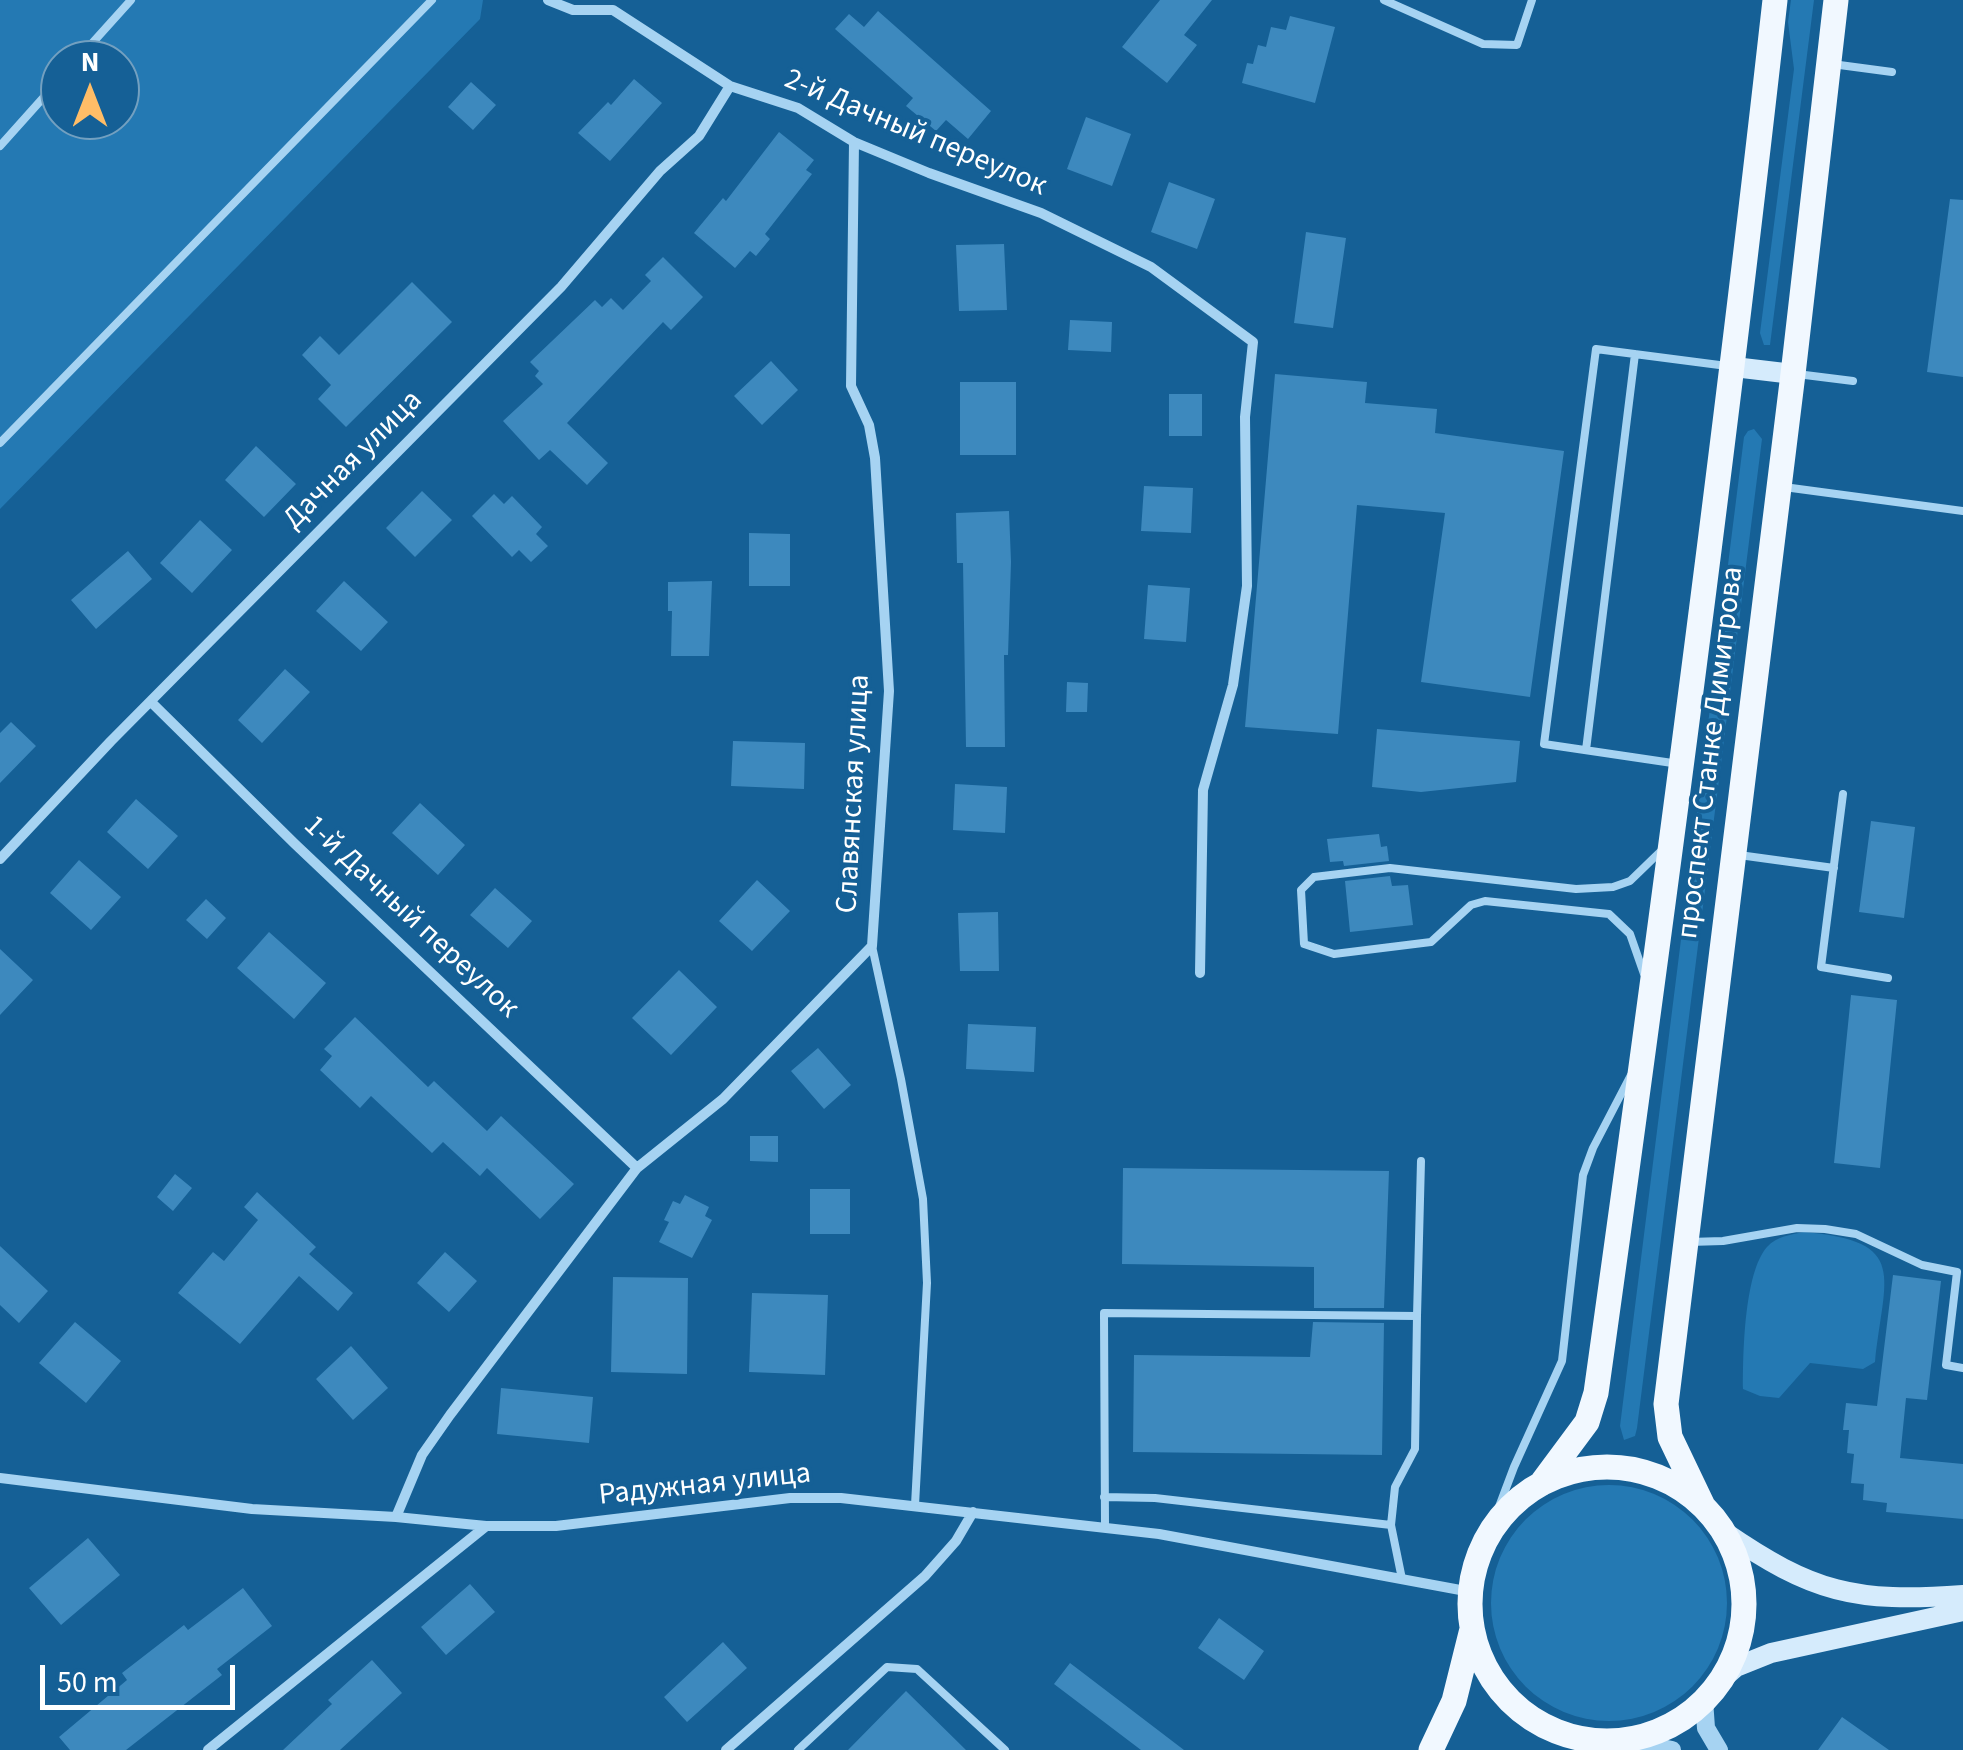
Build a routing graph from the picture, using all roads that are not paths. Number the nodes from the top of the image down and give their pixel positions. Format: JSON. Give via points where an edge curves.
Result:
{"nodes":[{"id":1,"x":131,"y":0,"type":"edge"},
{"id":2,"x":432,"y":0,"type":"edge"},
{"id":3,"x":548,"y":0,"type":"edge"},
{"id":4,"x":1384,"y":0,"type":"edge"},
{"id":5,"x":1532,"y":0,"type":"edge"},
{"id":6,"x":1776,"y":0,"type":"edge"},
{"id":7,"x":1836,"y":0,"type":"edge"},
{"id":8,"x":615,"y":5,"type":"edge"},
{"id":9,"x":95,"y":40,"type":"edge"},
{"id":10,"x":1829,"y":64,"type":"junction"},
{"id":11,"x":1892,"y":72,"type":"dead end"},
{"id":12,"x":730,"y":86,"type":"junction"},
{"id":13,"x":40,"y":101,"type":"edge"},
{"id":14,"x":854,"y":142,"type":"junction"},
{"id":15,"x":0,"y":146,"type":"edge"},
{"id":16,"x":1634,"y":354,"type":"junction"},
{"id":17,"x":1734,"y":367,"type":"junction"},
{"id":18,"x":1793,"y":374,"type":"junction"},
{"id":19,"x":1852,"y":381,"type":"dead end"},
{"id":20,"x":0,"y":443,"type":"edge"},
{"id":21,"x":1778,"y":486,"type":"junction"},
{"id":22,"x":1963,"y":511,"type":"edge"},
{"id":23,"x":151,"y":702,"type":"junction"},
{"id":24,"x":1586,"y":750,"type":"junction"},
{"id":25,"x":1684,"y":765,"type":"junction"},
{"id":26,"x":1843,"y":794,"type":"dead end"},
{"id":27,"x":1675,"y":836,"type":"junction"},
{"id":28,"x":1732,"y":854,"type":"junction"},
{"id":29,"x":0,"y":859,"type":"edge"},
{"id":30,"x":1834,"y":868,"type":"junction"},
{"id":31,"x":872,"y":946,"type":"junction"},
{"id":32,"x":1200,"y":973,"type":"dead end"},
{"id":33,"x":1888,"y":978,"type":"dead end"},
{"id":34,"x":1651,"y":1001,"type":"junction"},
{"id":35,"x":1644,"y":1049,"type":"junction"},
{"id":36,"x":1421,"y":1161,"type":"dead end"},
{"id":37,"x":638,"y":1168,"type":"junction"},
{"id":38,"x":1684,"y":1242,"type":"junction"},
{"id":39,"x":1960,"y":1273,"type":"edge"},
{"id":40,"x":1417,"y":1316,"type":"junction"},
{"id":41,"x":1963,"y":1368,"type":"edge"},
{"id":42,"x":0,"y":1478,"type":"edge"},
{"id":43,"x":1541,"y":1484,"type":"junction"},
{"id":44,"x":1104,"y":1498,"type":"junction"},
{"id":45,"x":915,"y":1505,"type":"junction"},
{"id":46,"x":1703,"y":1506,"type":"junction"},
{"id":47,"x":973,"y":1512,"type":"junction"},
{"id":48,"x":396,"y":1516,"type":"junction"},
{"id":49,"x":1392,"y":1525,"type":"junction"},
{"id":50,"x":486,"y":1526,"type":"junction"},
{"id":51,"x":1105,"y":1527,"type":"junction"},
{"id":52,"x":1723,"y":1531,"type":"junction"},
{"id":53,"x":1488,"y":1536,"type":"junction"},
{"id":54,"x":1402,"y":1580,"type":"junction"},
{"id":55,"x":1471,"y":1592,"type":"junction"},
{"id":56,"x":1963,"y":1595,"type":"edge"},
{"id":57,"x":1963,"y":1611,"type":"edge"},
{"id":58,"x":1472,"y":1628,"type":"junction"},
{"id":59,"x":1712,"y":1690,"type":"junction"},
{"id":60,"x":1602,"y":1740,"type":"junction"},
{"id":61,"x":208,"y":1750,"type":"edge"},
{"id":62,"x":726,"y":1750,"type":"edge"},
{"id":63,"x":798,"y":1750,"type":"edge"},
{"id":64,"x":1006,"y":1750,"type":"edge"},
{"id":65,"x":1432,"y":1750,"type":"edge"},
{"id":66,"x":1543,"y":1750,"type":"edge"},
{"id":67,"x":1672,"y":1750,"type":"edge"},
{"id":68,"x":1719,"y":1750,"type":"edge"}],
"edges":[{"from":1,"to":9,"type":"lane"},
{"from":2,"to":20,"type":"lane"},
{"from":3,"to":8,"type":"street","name":"2-й Дачный переулок","via":[[572,10]]},
{"from":4,"to":5,"type":"lane","via":[[1483,44],[1517,45]]},
{"from":6,"to":17,"type":"main road","name":"проспект Станке Димитрова"},
{"from":7,"to":10,"type":"main road","name":"проспект Станке Димитрова"},
{"from":8,"to":12,"type":"street","name":"2-й Дачный переулок"},
{"from":10,"to":11,"type":"lane"},
{"from":10,"to":18,"type":"main road","name":"проспект Станке Димитрова"},
{"from":12,"to":14,"type":"street","name":"2-й Дачный переулок","via":[[798,108]]},
{"from":12,"to":23,"type":"street","name":"Дачная улица","via":[[698,136],[561,286]]},
{"from":13,"to":15,"type":"lane"},
{"from":14,"to":31,"type":"street","name":"Славянская улица","via":[[851,386],[870,424],[876,458],[888,691]]},
{"from":14,"to":32,"type":"street","name":"2-й Дачный переулок","via":[[1041,213],[1151,268],[1254,342],[1245,417],[1248,586],[1233,686],[1203,790]]},
{"from":16,"to":17,"type":"lane"},
{"from":16,"to":24,"type":"lane"},
{"from":16,"to":24,"type":"lane","via":[[1596,350],[1544,744]]},
{"from":17,"to":18,"type":"main road"},
{"from":17,"to":25,"type":"main road","name":"проспект Станке Димитрова"},
{"from":18,"to":19,"type":"lane"},
{"from":18,"to":21,"type":"main road","name":"проспект Станке Димитрова"},
{"from":21,"to":22,"type":"lane"},
{"from":21,"to":28,"type":"main road","name":"проспект Станке Димитрова"},
{"from":23,"to":29,"type":"street","name":"Дачная улица"},
{"from":23,"to":37,"type":"street","name":"1-й Дачный переулок"},
{"from":24,"to":25,"type":"lane"},
{"from":25,"to":27,"type":"main road","name":"проспект Станке Димитрова"},
{"from":26,"to":30,"type":"lane"},
{"from":27,"to":34,"type":"main road","name":"проспект Станке Димитрова"},
{"from":27,"to":34,"type":"lane","via":[[1630,881],[1613,887],[1390,868],[1314,877],[1301,890],[1304,944],[1334,954],[1430,942],[1485,901],[1609,914],[1630,934]]},
{"from":28,"to":30,"type":"lane"},
{"from":28,"to":38,"type":"main road","name":"проспект Станке Димитрова"},
{"from":30,"to":33,"type":"lane","via":[[1821,968]]},
{"from":31,"to":37,"type":"street","name":"Славянская улица","via":[[723,1100]]},
{"from":31,"to":45,"type":"lane","via":[[923,1199],[926,1283]]},
{"from":34,"to":35,"type":"main road","name":"проспект Станке Димитрова"},
{"from":35,"to":43,"type":"main road","name":"проспект Станке Димитрова","via":[[1596,1393],[1586,1422]]},
{"from":35,"to":53,"type":"lane","via":[[1583,1176],[1562,1361]]},
{"from":36,"to":40,"type":"lane"},
{"from":37,"to":48,"type":"street","name":"Славянская улица","via":[[450,1414],[422,1455]]},
{"from":38,"to":39,"type":"lane","via":[[1826,1229]]},
{"from":38,"to":46,"type":"main road","name":"проспект Станке Димитрова","via":[[1666,1416]]},
{"from":39,"to":41,"type":"lane","via":[[1946,1366]]},
{"from":40,"to":44,"type":"lane","via":[[1104,1313]]},
{"from":40,"to":49,"type":"lane","via":[[1415,1449],[1396,1488]]},
{"from":42,"to":48,"type":"street","name":"Радужная улица","via":[[252,1509]]},
{"from":43,"to":46,"type":"main road","via":[[1588,1468],[1638,1470]]},
{"from":43,"to":53,"type":"main road","via":[[1511,1506]]},
{"from":44,"to":49,"type":"lane"},
{"from":44,"to":51,"type":"lane"},
{"from":45,"to":47,"type":"street","name":"Радужная улица"},
{"from":45,"to":50,"type":"street","name":"Радужная улица","via":[[790,1498],[594,1523]]},
{"from":46,"to":52,"type":"main road"},
{"from":47,"to":51,"type":"street","name":"Радужная улица"},
{"from":47,"to":62,"type":"street","via":[[926,1576]]},
{"from":48,"to":50,"type":"street","name":"Радужная улица"},
{"from":49,"to":54,"type":"lane"},
{"from":50,"to":61,"type":"street"},
{"from":51,"to":54,"type":"street","name":"Радужная улица"},
{"from":52,"to":56,"type":"main road","via":[[1786,1571],[1847,1593],[1893,1599]]},
{"from":52,"to":59,"type":"main road","via":[[1740,1572],[1744,1617],[1736,1649]]},
{"from":53,"to":55,"type":"main road"},
{"from":54,"to":55,"type":"street","name":"Радужная улица"},
{"from":55,"to":58,"type":"main road"},
{"from":57,"to":59,"type":"main road","via":[[1771,1653],[1736,1667]]},
{"from":58,"to":60,"type":"main road","via":[[1488,1671],[1517,1706],[1556,1731]]},
{"from":58,"to":65,"type":"main road","via":[[1454,1701]]},
{"from":59,"to":60,"type":"main road","via":[[1649,1734]]},
{"from":59,"to":68,"type":"street","via":[[1706,1728]]},
{"from":60,"to":66,"type":"main road"},
{"from":60,"to":67,"type":"street"},
{"from":63,"to":64,"type":"lane","via":[[887,1667],[917,1669]]}]}
